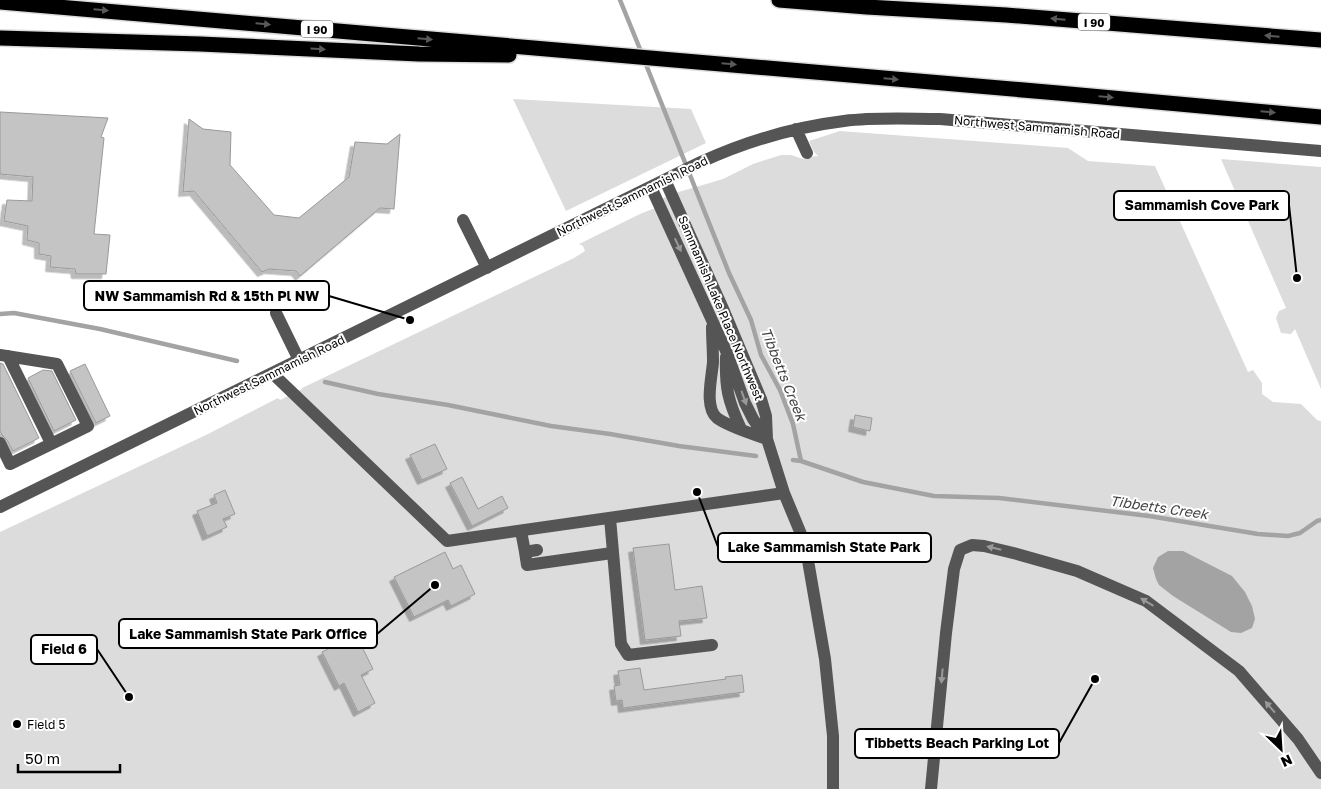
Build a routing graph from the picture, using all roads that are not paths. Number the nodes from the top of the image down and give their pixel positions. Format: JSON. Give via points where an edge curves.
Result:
{"nodes":[{"id":1,"x":779,"y":0,"type":"edge"},
{"id":2,"x":819,"y":0,"type":"edge"},
{"id":3,"x":0,"y":2,"type":"edge"},
{"id":4,"x":867,"y":7,"type":"junction"},
{"id":5,"x":0,"y":28,"type":"edge"},
{"id":6,"x":0,"y":38,"type":"edge"},
{"id":7,"x":1321,"y":40,"type":"edge"},
{"id":8,"x":200,"y":44,"type":"junction"},
{"id":9,"x":633,"y":57,"type":"junction"},
{"id":10,"x":1321,"y":117,"type":"edge"},
{"id":11,"x":796,"y":129,"type":"junction"},
{"id":12,"x":1321,"y":151,"type":"edge"},
{"id":13,"x":807,"y":153,"type":"dead end"},
{"id":14,"x":665,"y":180,"type":"junction"},
{"id":15,"x":651,"y":187,"type":"junction"},
{"id":16,"x":463,"y":220,"type":"dead end"},
{"id":17,"x":487,"y":268,"type":"junction"},
{"id":18,"x":276,"y":313,"type":"dead end"},
{"id":19,"x":712,"y":321,"type":"junction"},
{"id":20,"x":726,"y":352,"type":"junction"},
{"id":21,"x":4,"y":356,"type":"edge"},
{"id":22,"x":298,"y":360,"type":"junction"},
{"id":23,"x":272,"y":373,"type":"junction"},
{"id":24,"x":741,"y":429,"type":"junction"},
{"id":25,"x":767,"y":439,"type":"junction"},
{"id":26,"x":0,"y":443,"type":"edge"},
{"id":27,"x":51,"y":443,"type":"junction"},
{"id":28,"x":784,"y":493,"type":"junction"},
{"id":29,"x":0,"y":507,"type":"edge"},
{"id":30,"x":610,"y":518,"type":"junction"},
{"id":31,"x":521,"y":531,"type":"junction"},
{"id":32,"x":612,"y":553,"type":"junction"},
{"id":33,"x":712,"y":645,"type":"dead end"},
{"id":34,"x":1321,"y":773,"type":"edge"},
{"id":35,"x":833,"y":789,"type":"edge"},
{"id":36,"x":931,"y":789,"type":"edge"}],
"edges":[{"from":1,"to":4,"type":"highway","number":"I 90"},
{"from":2,"to":4,"type":"highway"},
{"from":3,"to":9,"type":"highway","number":"I 90","one_way":true},
{"from":7,"to":4,"type":"highway","number":"I 90","one_way":true},
{"from":5,"to":8,"type":"highway"},
{"from":6,"to":8,"type":"highway"},
{"from":8,"to":9,"type":"highway","one_way":true,"via":[[419,54]]},
{"from":9,"to":10,"type":"highway","number":"I 90","one_way":true},
{"from":11,"to":12,"type":"street","name":"Northwest Sammamish Road","via":[[862,119],[898,118]]},
{"from":11,"to":13,"type":"street"},
{"from":11,"to":14,"type":"street","name":"Northwest Sammamish Road","via":[[748,143]]},
{"from":14,"to":15,"type":"street","name":"Northwest Sammamish Road"},
{"from":14,"to":25,"type":"street","name":"Sammamish Lake Place Northwest","via":[[761,399]]},
{"from":15,"to":17,"type":"street","name":"Northwest Sammamish Road"},
{"from":15,"to":19,"type":"street","name":"Sammamish Lake Place Northwest","one_way":true},
{"from":16,"to":17,"type":"street"},
{"from":17,"to":22,"type":"street","name":"Northwest Sammamish Road"},
{"from":18,"to":22,"type":"street"},
{"from":19,"to":20,"type":"street","name":"Sammamish Lake Place Northwest"},
{"from":19,"to":24,"type":"street","via":[[711,408],[723,422]]},
{"from":20,"to":24,"type":"street","via":[[728,396]]},
{"from":20,"to":25,"type":"street","name":"Sammamish Lake Place Northwest","one_way":true,"via":[[752,419]]},
{"from":21,"to":27,"type":"street"},
{"from":21,"to":27,"type":"street","via":[[58,364],[88,426]]},
{"from":22,"to":23,"type":"street","name":"Northwest Sammamish Road"},
{"from":23,"to":29,"type":"street","name":"Northwest Sammamish Road"},
{"from":23,"to":31,"type":"street","via":[[447,541]]},
{"from":24,"to":25,"type":"street"},
{"from":25,"to":28,"type":"street","name":"Sammamish Lake Place Northwest"},
{"from":26,"to":27,"type":"street","via":[[10,464]]},
{"from":28,"to":30,"type":"street"},
{"from":28,"to":35,"type":"street","name":"Sammamish Lake Place Northwest","via":[[806,549],[825,659],[833,736]]},
{"from":30,"to":31,"type":"street"},
{"from":30,"to":32,"type":"street"},
{"from":31,"to":32,"type":"street","via":[[531,551],[527,566]]},
{"from":32,"to":33,"type":"street","via":[[621,644],[628,655]]},
{"from":34,"to":36,"type":"street","one_way":true,"via":[[1298,739],[1239,671],[1146,601],[1077,571],[972,545],[960,550],[954,569]]}]}
